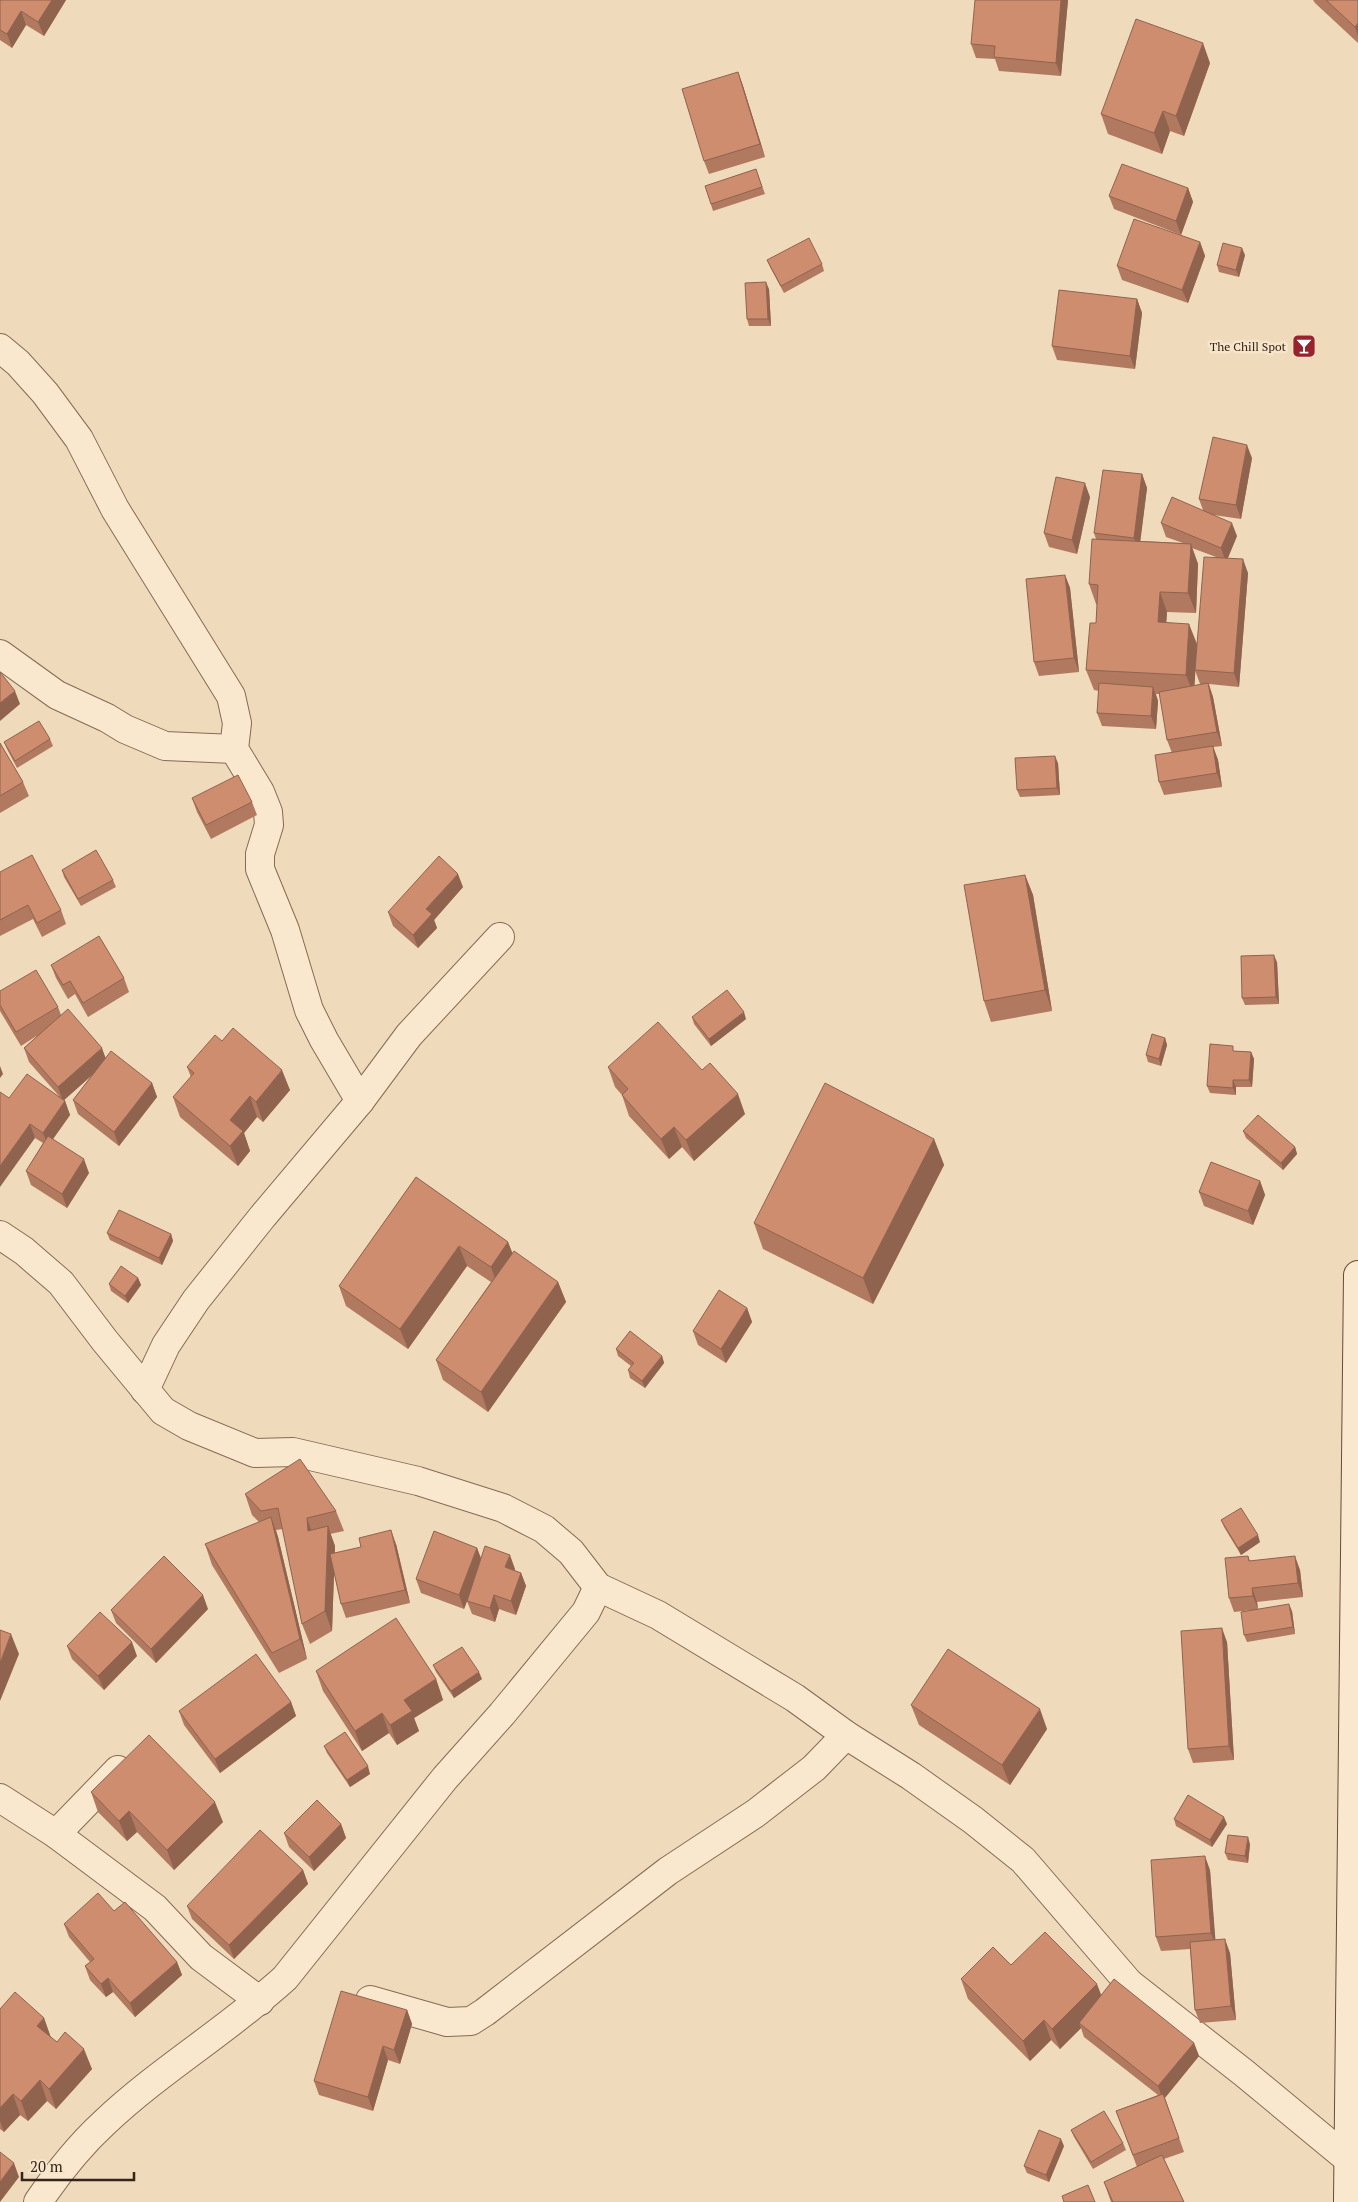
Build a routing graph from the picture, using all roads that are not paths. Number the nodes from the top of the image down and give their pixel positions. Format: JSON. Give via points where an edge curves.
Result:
{"nodes":[{"id":1,"x":0,"y":348,"type":"edge"},
{"id":2,"x":0,"y":654,"type":"edge"},
{"id":3,"x":234,"y":749,"type":"junction"},
{"id":4,"x":500,"y":937,"type":"dead end"},
{"id":5,"x":360,"y":1101,"type":"junction"},
{"id":6,"x":0,"y":1235,"type":"edge"},
{"id":7,"x":1358,"y":1276,"type":"edge"},
{"id":8,"x":145,"y":1390,"type":"junction"},
{"id":9,"x":598,"y":1587,"type":"junction"},
{"id":10,"x":846,"y":1735,"type":"junction"},
{"id":11,"x":136,"y":1751,"type":"edge"},
{"id":12,"x":0,"y":1798,"type":"edge"},
{"id":13,"x":56,"y":1834,"type":"junction"},
{"id":14,"x":343,"y":1992,"type":"edge"},
{"id":15,"x":260,"y":2001,"type":"junction"},
{"id":16,"x":1354,"y":2027,"type":"edge"},
{"id":17,"x":1348,"y":2159,"type":"junction"},
{"id":18,"x":38,"y":2202,"type":"edge"},
{"id":19,"x":1348,"y":2202,"type":"edge"}],
"edges":[{"from":1,"to":3,"type":"street","via":[[18,362],[40,387],[79,439],[115,509],[231,696],[237,723]]},
{"from":2,"to":3,"type":"street","via":[[57,696],[165,746]]},
{"from":3,"to":5,"type":"street","via":[[268,812],[269,825],[260,854],[260,869],[285,930],[309,1010]]},
{"from":4,"to":5,"type":"street","via":[[409,1036]]},
{"from":5,"to":8,"type":"street","via":[[196,1300],[166,1346]]},
{"from":6,"to":8,"type":"street","via":[[61,1283]]},
{"from":7,"to":16,"type":"street"},
{"from":8,"to":9,"type":"street","via":[[163,1412],[256,1453],[293,1452],[418,1481],[503,1508],[544,1529],[571,1552]]},
{"from":9,"to":10,"type":"street","via":[[658,1615],[795,1698]]},
{"from":9,"to":15,"type":"street","via":[[586,1612],[520,1693],[445,1778],[285,1978]]},
{"from":10,"to":14,"type":"street","via":[[814,1768],[756,1813],[668,1871],[471,2020],[447,2022]]},
{"from":10,"to":17,"type":"street","via":[[911,1776],[1023,1860],[1129,1983]]},
{"from":11,"to":13,"type":"street"},
{"from":12,"to":13,"type":"street"},
{"from":13,"to":15,"type":"street","via":[[155,1908],[202,1957]]},
{"from":15,"to":18,"type":"street","via":[[104,2123],[76,2152]]},
{"from":16,"to":17,"type":"street"},
{"from":17,"to":19,"type":"street"}]}
